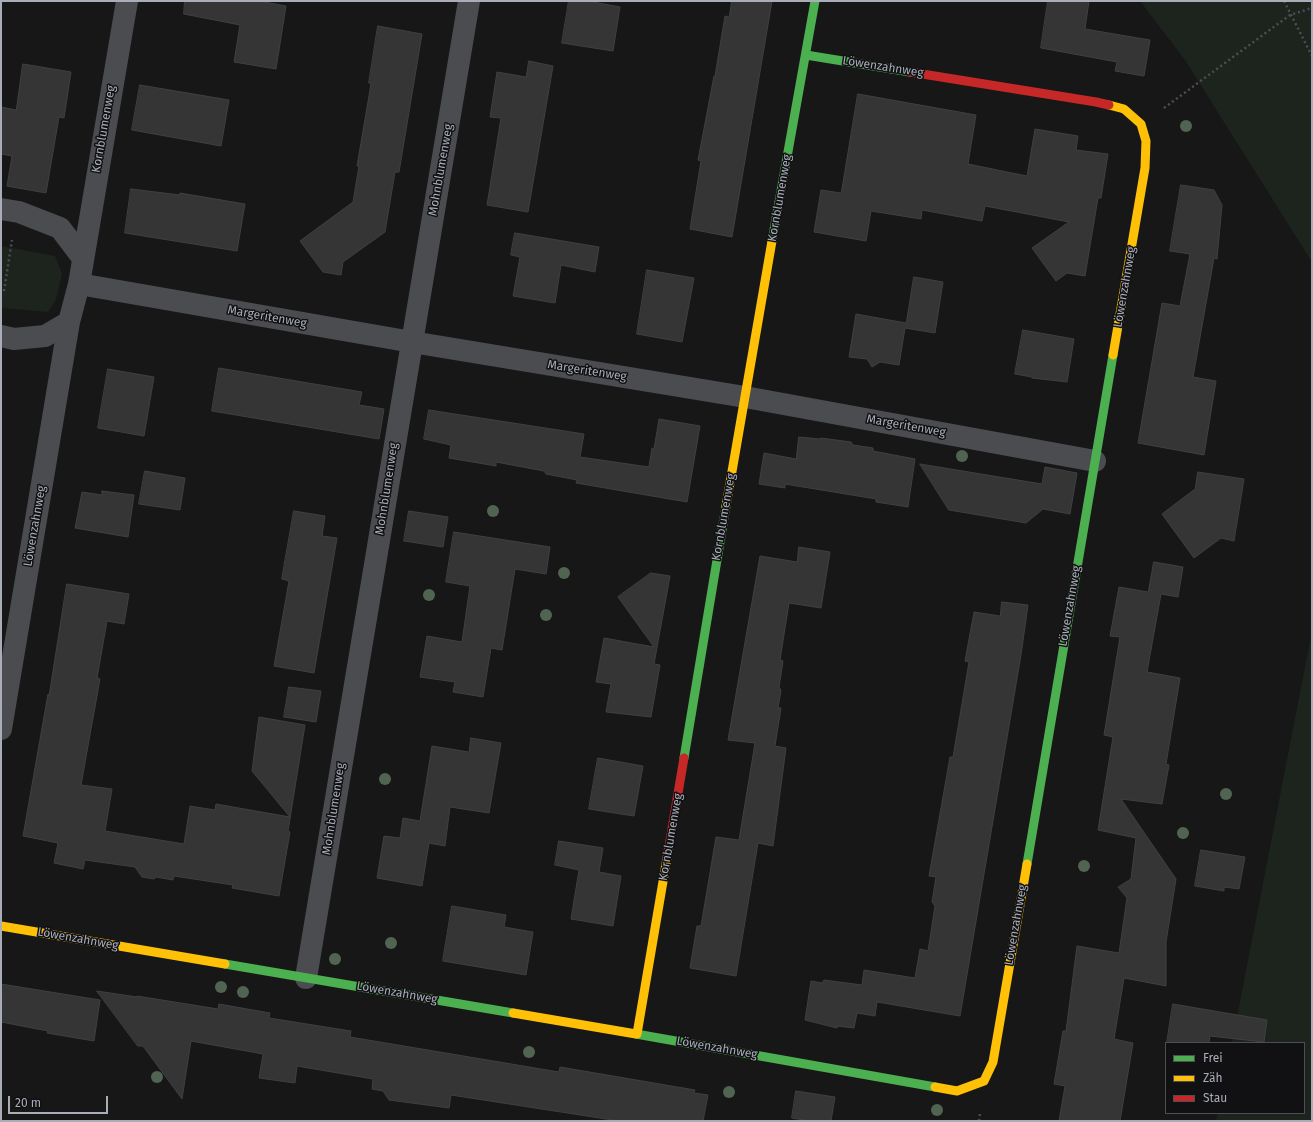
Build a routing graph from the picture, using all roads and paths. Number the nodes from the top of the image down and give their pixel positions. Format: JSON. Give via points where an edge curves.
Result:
{"nodes":[{"id":1,"x":126,"y":1,"type":"edge"},
{"id":2,"x":469,"y":1,"type":"edge"},
{"id":3,"x":815,"y":1,"type":"edge"},
{"id":4,"x":1284,"y":1,"type":"edge"},
{"id":5,"x":1312,"y":8,"type":"edge"},
{"id":6,"x":1290,"y":15,"type":"junction"},
{"id":7,"x":806,"y":55,"type":"junction"},
{"id":8,"x":1312,"y":56,"type":"edge"},
{"id":9,"x":1140,"y":124,"type":"junction"},
{"id":10,"x":1,"y":209,"type":"edge"},
{"id":11,"x":12,"y":239,"type":"dead end"},
{"id":12,"x":82,"y":257,"type":"junction"},
{"id":13,"x":79,"y":284,"type":"junction"},
{"id":14,"x":4,"y":291,"type":"dead end"},
{"id":15,"x":69,"y":322,"type":"junction"},
{"id":16,"x":1,"y":336,"type":"edge"},
{"id":17,"x":412,"y":342,"type":"junction"},
{"id":18,"x":745,"y":397,"type":"junction"},
{"id":19,"x":1095,"y":460,"type":"junction"},
{"id":20,"x":1,"y":729,"type":"edge"},
{"id":21,"x":1,"y":926,"type":"edge"},
{"id":22,"x":306,"y":978,"type":"junction"},
{"id":23,"x":637,"y":1034,"type":"junction"}],
"edges":[{"from":1,"to":12,"type":"street","name":"Kornblumenweg"},
{"from":2,"to":17,"type":"street","name":"Mohnblumenweg"},
{"from":3,"to":7,"type":"street","name":"Kornblumenweg"},
{"from":4,"to":6,"type":"path"},
{"from":5,"to":6,"type":"path"},
{"from":6,"to":8,"type":"path"},
{"from":6,"to":9,"type":"path"},
{"from":7,"to":9,"type":"street","name":"Löwenzahnweg","via":[[1096,102],[1124,109]]},
{"from":7,"to":18,"type":"street","name":"Kornblumenweg"},
{"from":9,"to":19,"type":"street","name":"Löwenzahnweg","via":[[1146,141],[1145,168]]},
{"from":10,"to":12,"type":"street","via":[[19,212],[60,228]]},
{"from":11,"to":14,"type":"path"},
{"from":12,"to":13,"type":"street"},
{"from":13,"to":15,"type":"street"},
{"from":13,"to":17,"type":"street","name":"Margeritenweg"},
{"from":15,"to":16,"type":"street","via":[[45,336],[14,339]]},
{"from":15,"to":20,"type":"street","name":"Löwenzahnweg"},
{"from":17,"to":18,"type":"street","name":"Margeritenweg"},
{"from":17,"to":22,"type":"street","name":"Mohnblumenweg"},
{"from":18,"to":19,"type":"street","name":"Margeritenweg"},
{"from":18,"to":23,"type":"street","name":"Kornblumenweg"},
{"from":19,"to":23,"type":"street","name":"Löwenzahnweg","via":[[993,1062],[984,1081],[957,1091]]},
{"from":21,"to":22,"type":"street","name":"Löwenzahnweg"},
{"from":22,"to":23,"type":"street","name":"Löwenzahnweg"}]}
